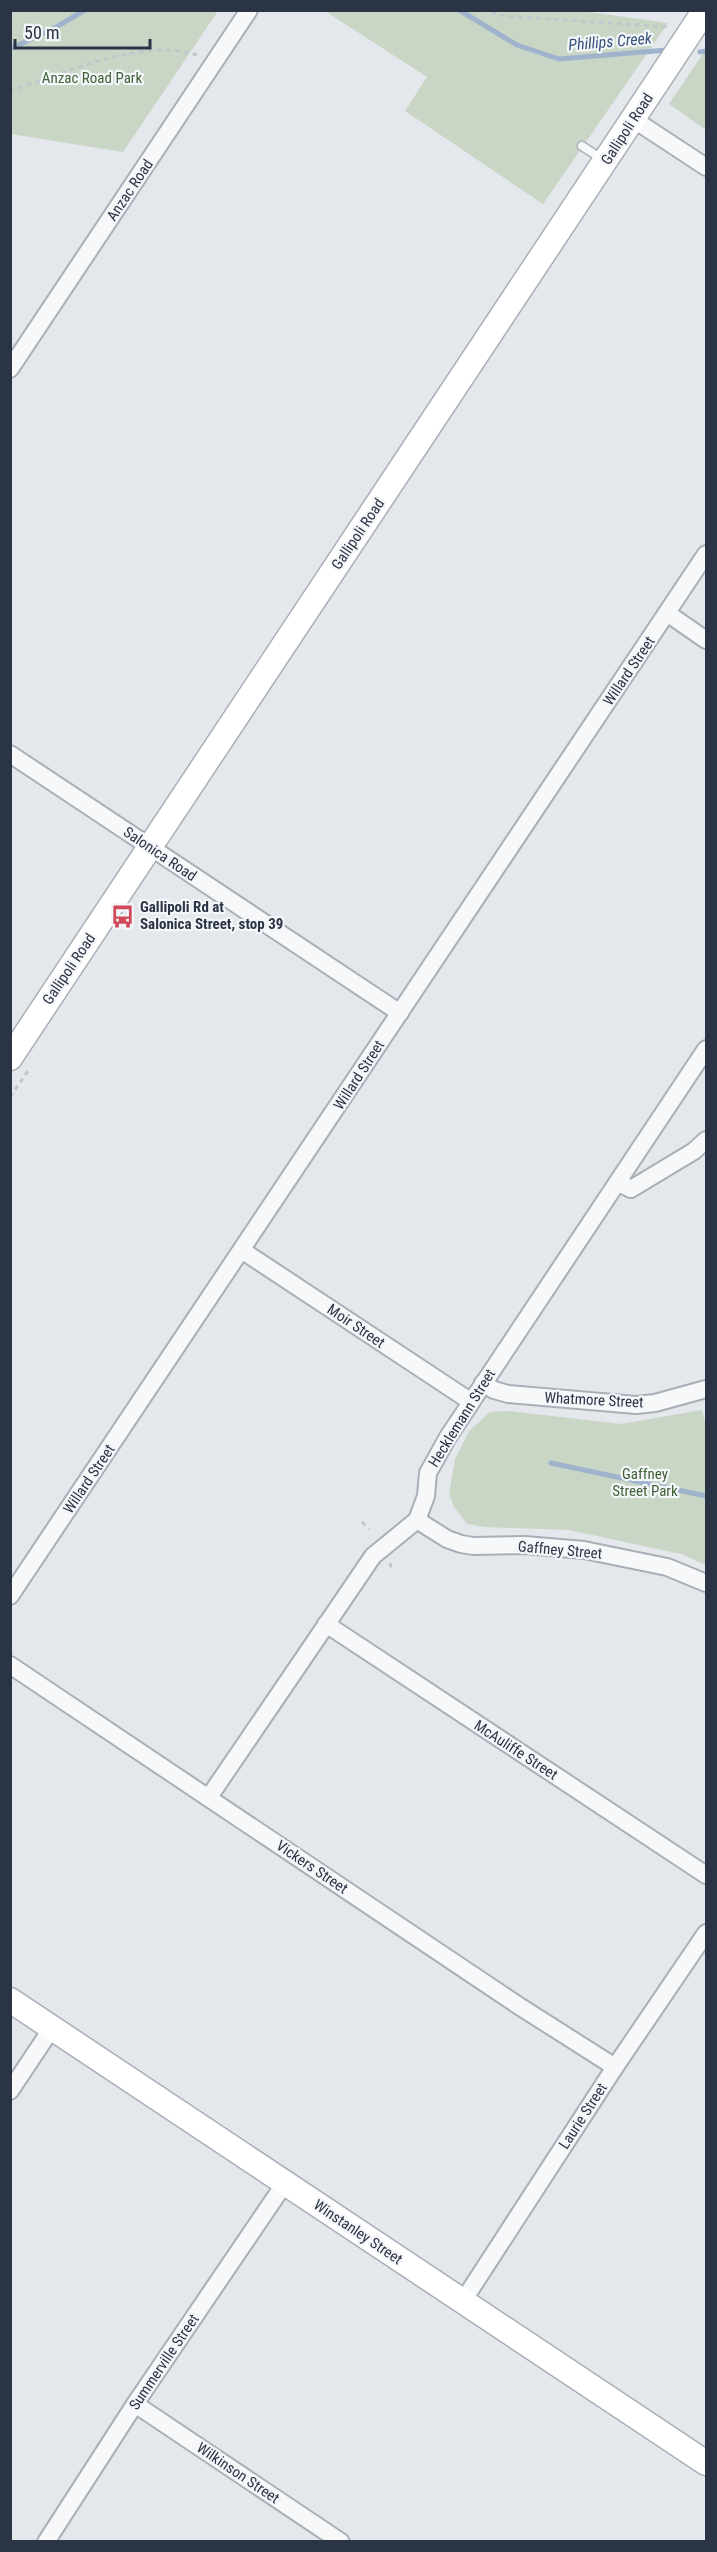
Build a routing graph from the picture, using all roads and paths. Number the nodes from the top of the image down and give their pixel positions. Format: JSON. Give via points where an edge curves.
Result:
{"nodes":[{"id":1,"x":249,"y":10,"type":"edge"},
{"id":2,"x":483,"y":10,"type":"edge"},
{"id":3,"x":705,"y":10,"type":"edge"},
{"id":4,"x":670,"y":27,"type":"dead end"},
{"id":5,"x":214,"y":64,"type":"junction"},
{"id":6,"x":10,"y":91,"type":"edge"},
{"id":7,"x":633,"y":119,"type":"junction"},
{"id":8,"x":582,"y":146,"type":"dead end"},
{"id":9,"x":606,"y":161,"type":"junction"},
{"id":10,"x":706,"y":166,"type":"edge"},
{"id":11,"x":10,"y":369,"type":"edge"},
{"id":12,"x":706,"y":554,"type":"edge"},
{"id":13,"x":667,"y":613,"type":"junction"},
{"id":14,"x":706,"y":640,"type":"edge"},
{"id":15,"x":10,"y":754,"type":"edge"},
{"id":16,"x":150,"y":847,"type":"junction"},
{"id":17,"x":400,"y":1013,"type":"junction"},
{"id":18,"x":706,"y":1049,"type":"edge"},
{"id":19,"x":10,"y":1058,"type":"edge"},
{"id":20,"x":706,"y":1140,"type":"edge"},
{"id":21,"x":619,"y":1183,"type":"junction"},
{"id":22,"x":243,"y":1251,"type":"junction"},
{"id":23,"x":483,"y":1383,"type":"junction"},
{"id":24,"x":706,"y":1389,"type":"edge"},
{"id":25,"x":470,"y":1401,"type":"junction"},
{"id":26,"x":417,"y":1520,"type":"junction"},
{"id":27,"x":362,"y":1522,"type":"dead end"},
{"id":28,"x":369,"y":1529,"type":"dead end"},
{"id":29,"x":706,"y":1583,"type":"edge"},
{"id":30,"x":10,"y":1596,"type":"edge"},
{"id":31,"x":326,"y":1624,"type":"junction"},
{"id":32,"x":10,"y":1665,"type":"edge"},
{"id":33,"x":209,"y":1797,"type":"junction"},
{"id":34,"x":706,"y":1875,"type":"edge"},
{"id":35,"x":706,"y":1933,"type":"edge"},
{"id":36,"x":10,"y":2000,"type":"edge"},
{"id":37,"x":52,"y":2028,"type":"junction"},
{"id":38,"x":615,"y":2067,"type":"junction"},
{"id":39,"x":10,"y":2091,"type":"edge"},
{"id":40,"x":285,"y":2183,"type":"junction"},
{"id":41,"x":463,"y":2301,"type":"junction"},
{"id":42,"x":135,"y":2404,"type":"junction"},
{"id":43,"x":706,"y":2463,"type":"edge"},
{"id":44,"x":46,"y":2541,"type":"edge"},
{"id":45,"x":341,"y":2541,"type":"edge"}],
"edges":[{"from":1,"to":5,"type":"street","name":"Anzac Road"},
{"from":2,"to":4,"type":"path","via":[[505,16]]},
{"from":3,"to":7,"type":"street","name":"Gallipoli Road"},
{"from":5,"to":6,"type":"path","via":[[180,52],[140,51]]},
{"from":5,"to":11,"type":"street","name":"Anzac Road"},
{"from":7,"to":9,"type":"street","name":"Gallipoli Road"},
{"from":7,"to":10,"type":"street"},
{"from":8,"to":9,"type":"lane"},
{"from":9,"to":16,"type":"street","name":"Gallipoli Road"},
{"from":12,"to":13,"type":"street","name":"Willard Street"},
{"from":13,"to":14,"type":"street"},
{"from":13,"to":17,"type":"street","name":"Willard Street"},
{"from":15,"to":16,"type":"street","name":"Salonica Road"},
{"from":16,"to":17,"type":"street","name":"Salonica Road"},
{"from":16,"to":19,"type":"street","name":"Gallipoli Road"},
{"from":17,"to":22,"type":"street","name":"Willard Street"},
{"from":18,"to":21,"type":"street","name":"Hecklemann Street"},
{"from":20,"to":21,"type":"street","via":[[630,1189]]},
{"from":21,"to":23,"type":"street","name":"Hecklemann Street"},
{"from":22,"to":25,"type":"street","name":"Moir Street"},
{"from":22,"to":30,"type":"street","name":"Willard Street"},
{"from":23,"to":24,"type":"street","name":"Whatmore Street","via":[[508,1394],[636,1405]]},
{"from":23,"to":25,"type":"street","name":"Hecklemann Street"},
{"from":25,"to":26,"type":"street","name":"Hecklemann Street","via":[[428,1473],[424,1506]]},
{"from":26,"to":29,"type":"street","name":"Gaffney Street","via":[[461,1544],[584,1550],[667,1568]]},
{"from":26,"to":31,"type":"street","via":[[373,1556]]},
{"from":27,"to":28,"type":"path"},
{"from":31,"to":33,"type":"street"},
{"from":31,"to":34,"type":"street","name":"McAuliffe Street"},
{"from":32,"to":33,"type":"street","name":"Vickers Street"},
{"from":33,"to":38,"type":"street","name":"Vickers Street"},
{"from":35,"to":38,"type":"street","name":"Laurie Street"},
{"from":36,"to":37,"type":"street","name":"Winstanley Street"},
{"from":37,"to":39,"type":"street"},
{"from":37,"to":40,"type":"street","name":"Winstanley Street"},
{"from":38,"to":41,"type":"street","name":"Laurie Street"},
{"from":40,"to":41,"type":"street","name":"Winstanley Street"},
{"from":40,"to":42,"type":"street","name":"Summerville Street"},
{"from":41,"to":43,"type":"street","name":"Winstanley Street"},
{"from":42,"to":44,"type":"street","name":"Summerville Street"},
{"from":42,"to":45,"type":"street","name":"Wilkinson Street"}]}
